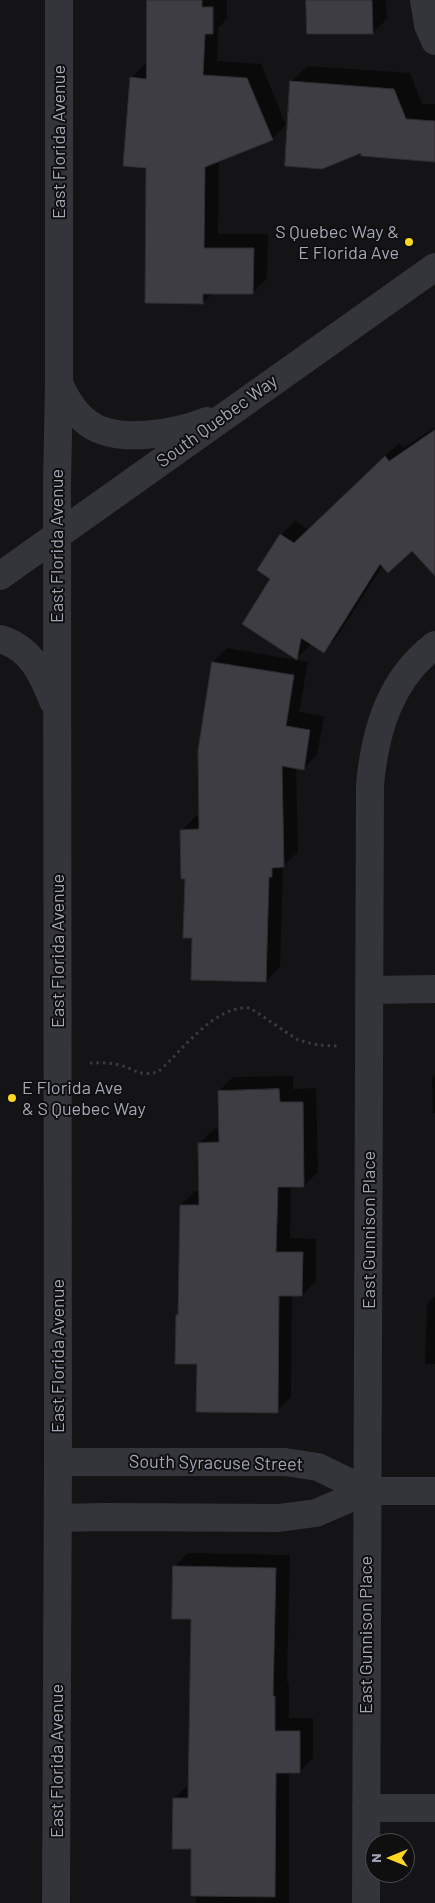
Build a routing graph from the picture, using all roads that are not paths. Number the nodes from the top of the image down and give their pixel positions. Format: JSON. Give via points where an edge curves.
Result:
{"nodes":[{"id":1,"x":59,"y":0,"type":"edge"},
{"id":2,"x":424,"y":0,"type":"edge"},
{"id":3,"x":435,"y":41,"type":"edge"},
{"id":4,"x":435,"y":267,"type":"edge"},
{"id":5,"x":59,"y":383,"type":"junction"},
{"id":6,"x":227,"y":414,"type":"junction"},
{"id":7,"x":58,"y":534,"type":"junction"},
{"id":8,"x":0,"y":576,"type":"edge"},
{"id":9,"x":0,"y":639,"type":"edge"},
{"id":10,"x":435,"y":645,"type":"edge"},
{"id":11,"x":57,"y":711,"type":"junction"},
{"id":12,"x":435,"y":989,"type":"edge"},
{"id":13,"x":370,"y":990,"type":"junction"},
{"id":14,"x":58,"y":1462,"type":"junction"},
{"id":15,"x":367,"y":1491,"type":"junction"},
{"id":16,"x":435,"y":1491,"type":"edge"},
{"id":17,"x":58,"y":1518,"type":"junction"},
{"id":18,"x":366,"y":1808,"type":"junction"},
{"id":19,"x":435,"y":1808,"type":"edge"},
{"id":20,"x":56,"y":1903,"type":"edge"},
{"id":21,"x":366,"y":1903,"type":"edge"}],
"edges":[{"from":1,"to":5,"type":"street","name":"East Florida Avenue"},
{"from":2,"to":3,"type":"street","via":[[428,25]]},
{"from":4,"to":6,"type":"street","name":"South Quebec Way"},
{"from":5,"to":6,"type":"street","via":[[66,400],[88,424],[122,435],[161,433]]},
{"from":5,"to":7,"type":"street","name":"East Florida Avenue"},
{"from":6,"to":7,"type":"street","name":"South Quebec Way"},
{"from":7,"to":8,"type":"street","name":"South Quebec Way"},
{"from":7,"to":11,"type":"street","name":"East Florida Avenue"},
{"from":9,"to":11,"type":"street","via":[[22,649],[36,662]]},
{"from":10,"to":13,"type":"street","name":"East Gunnison Place","via":[[405,675],[383,716],[372,763]]},
{"from":11,"to":14,"type":"street","name":"East Florida Avenue"},
{"from":12,"to":13,"type":"street"},
{"from":13,"to":15,"type":"street","name":"East Gunnison Place"},
{"from":14,"to":15,"type":"street","name":"South Syracuse Street","via":[[299,1463],[318,1467]]},
{"from":14,"to":17,"type":"street","name":"East Florida Avenue"},
{"from":15,"to":16,"type":"street","name":"South Syracuse Street"},
{"from":15,"to":17,"type":"street","name":"South Syracuse Street","via":[[316,1512],[279,1518]]},
{"from":15,"to":18,"type":"street","name":"East Gunnison Place"},
{"from":17,"to":20,"type":"street","name":"East Florida Avenue"},
{"from":18,"to":19,"type":"street"},
{"from":18,"to":21,"type":"street","name":"East Gunnison Place"}]}
